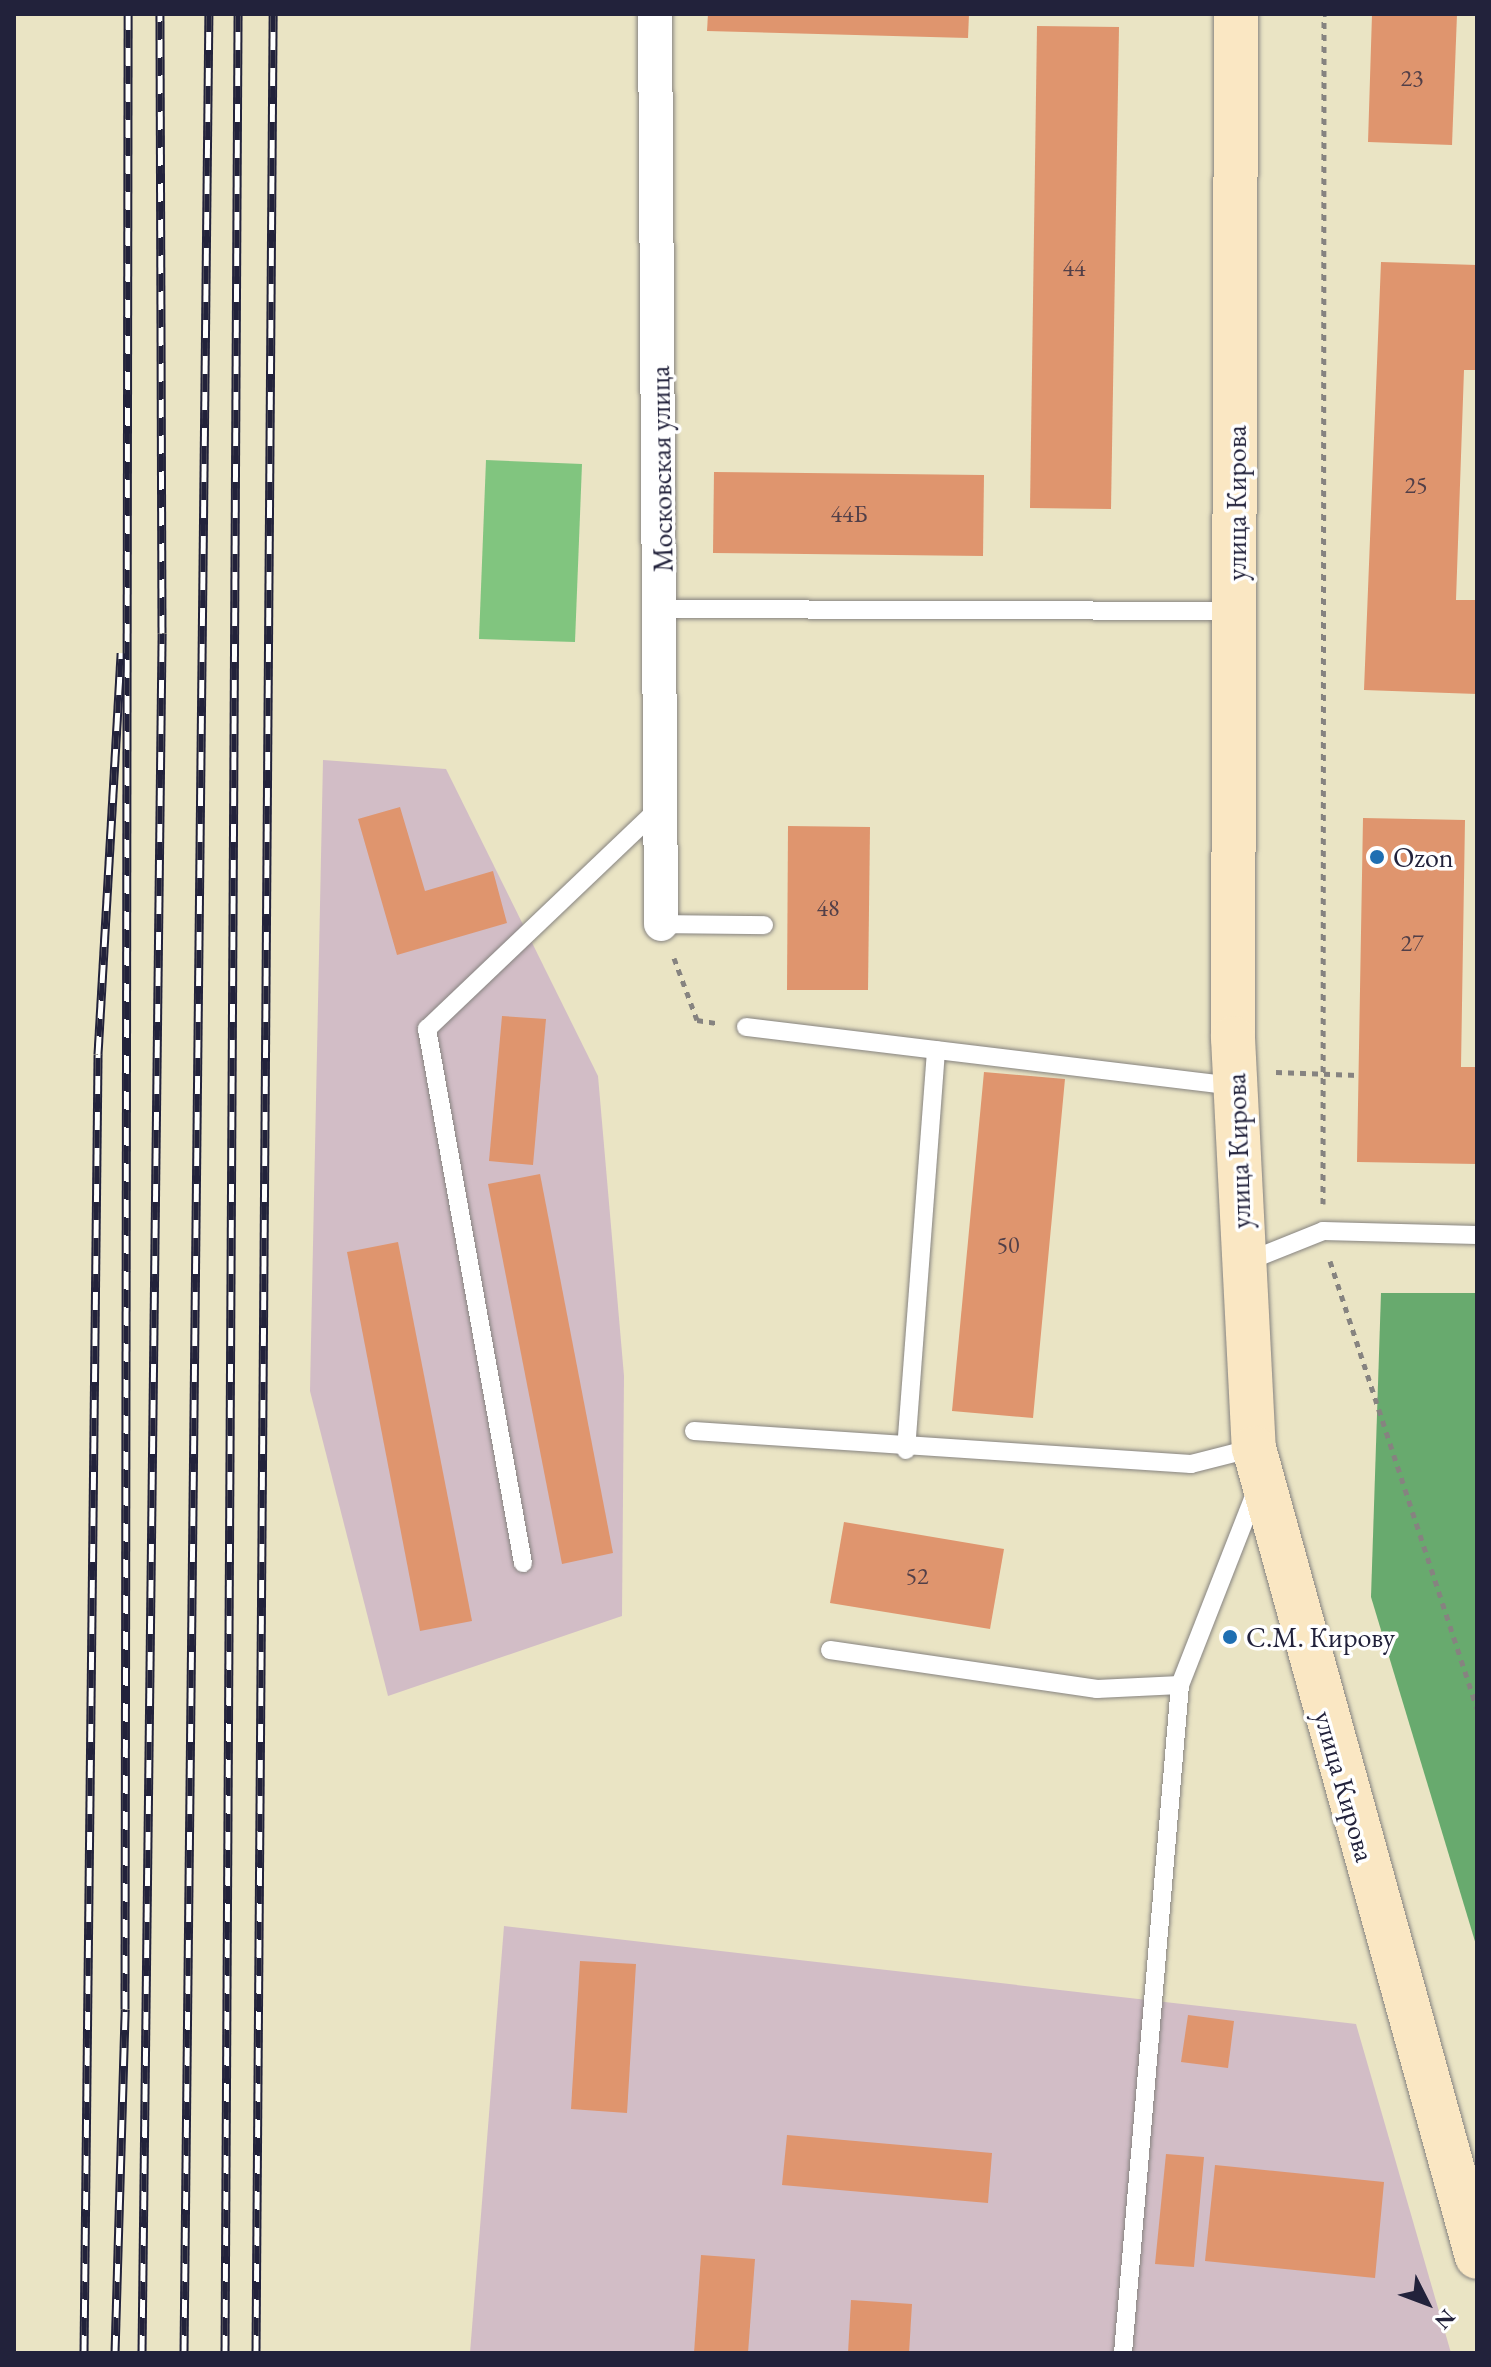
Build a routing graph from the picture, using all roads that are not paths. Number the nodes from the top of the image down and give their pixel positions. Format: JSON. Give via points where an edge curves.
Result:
{"nodes":[{"id":1,"x":655,"y":14,"type":"edge"},
{"id":2,"x":1236,"y":14,"type":"edge"},
{"id":3,"x":662,"y":609,"type":"junction"},
{"id":4,"x":1236,"y":611,"type":"junction"},
{"id":5,"x":658,"y":809,"type":"junction"},
{"id":6,"x":661,"y":924,"type":"joint"},
{"id":7,"x":764,"y":925,"type":"dead end"},
{"id":8,"x":746,"y":1027,"type":"road end"},
{"id":9,"x":936,"y":1050,"type":"junction"},
{"id":10,"x":1235,"y":1078,"type":"junction"},
{"id":11,"x":1477,"y":1235,"type":"edge"},
{"id":12,"x":1242,"y":1264,"type":"junction"},
{"id":13,"x":694,"y":1431,"type":"dead end"},
{"id":14,"x":906,"y":1450,"type":"junction"},
{"id":15,"x":1257,"y":1465,"type":"junction"},
{"id":16,"x":523,"y":1563,"type":"dead end"},
{"id":17,"x":830,"y":1650,"type":"dead end"},
{"id":18,"x":1180,"y":1685,"type":"junction"},
{"id":19,"x":1477,"y":2257,"type":"edge"},
{"id":20,"x":1123,"y":2353,"type":"edge"}],
"edges":[{"from":1,"to":3,"type":"street","name":"Московская улица"},
{"from":2,"to":4,"type":"street","name":"улица Кирова"},
{"from":3,"to":4,"type":"lane"},
{"from":3,"to":5,"type":"street","name":"Московская улица"},
{"from":4,"to":10,"type":"street","name":"улица Кирова"},
{"from":5,"to":6,"type":"street","name":"Московская улица"},
{"from":5,"to":16,"type":"lane","via":[[427,1029]]},
{"from":6,"to":7,"type":"lane"},
{"from":8,"to":9,"type":"lane"},
{"from":9,"to":10,"type":"lane"},
{"from":9,"to":14,"type":"lane"},
{"from":10,"to":12,"type":"street","name":"улица Кирова"},
{"from":11,"to":12,"type":"lane","via":[[1323,1231]]},
{"from":12,"to":15,"type":"street","name":"улица Кирова"},
{"from":13,"to":14,"type":"lane"},
{"from":14,"to":15,"type":"lane"},
{"from":15,"to":18,"type":"lane"},
{"from":15,"to":19,"type":"street","name":"улица Кирова"},
{"from":17,"to":18,"type":"lane","via":[[1097,1689]]},
{"from":18,"to":20,"type":"lane"}]}
